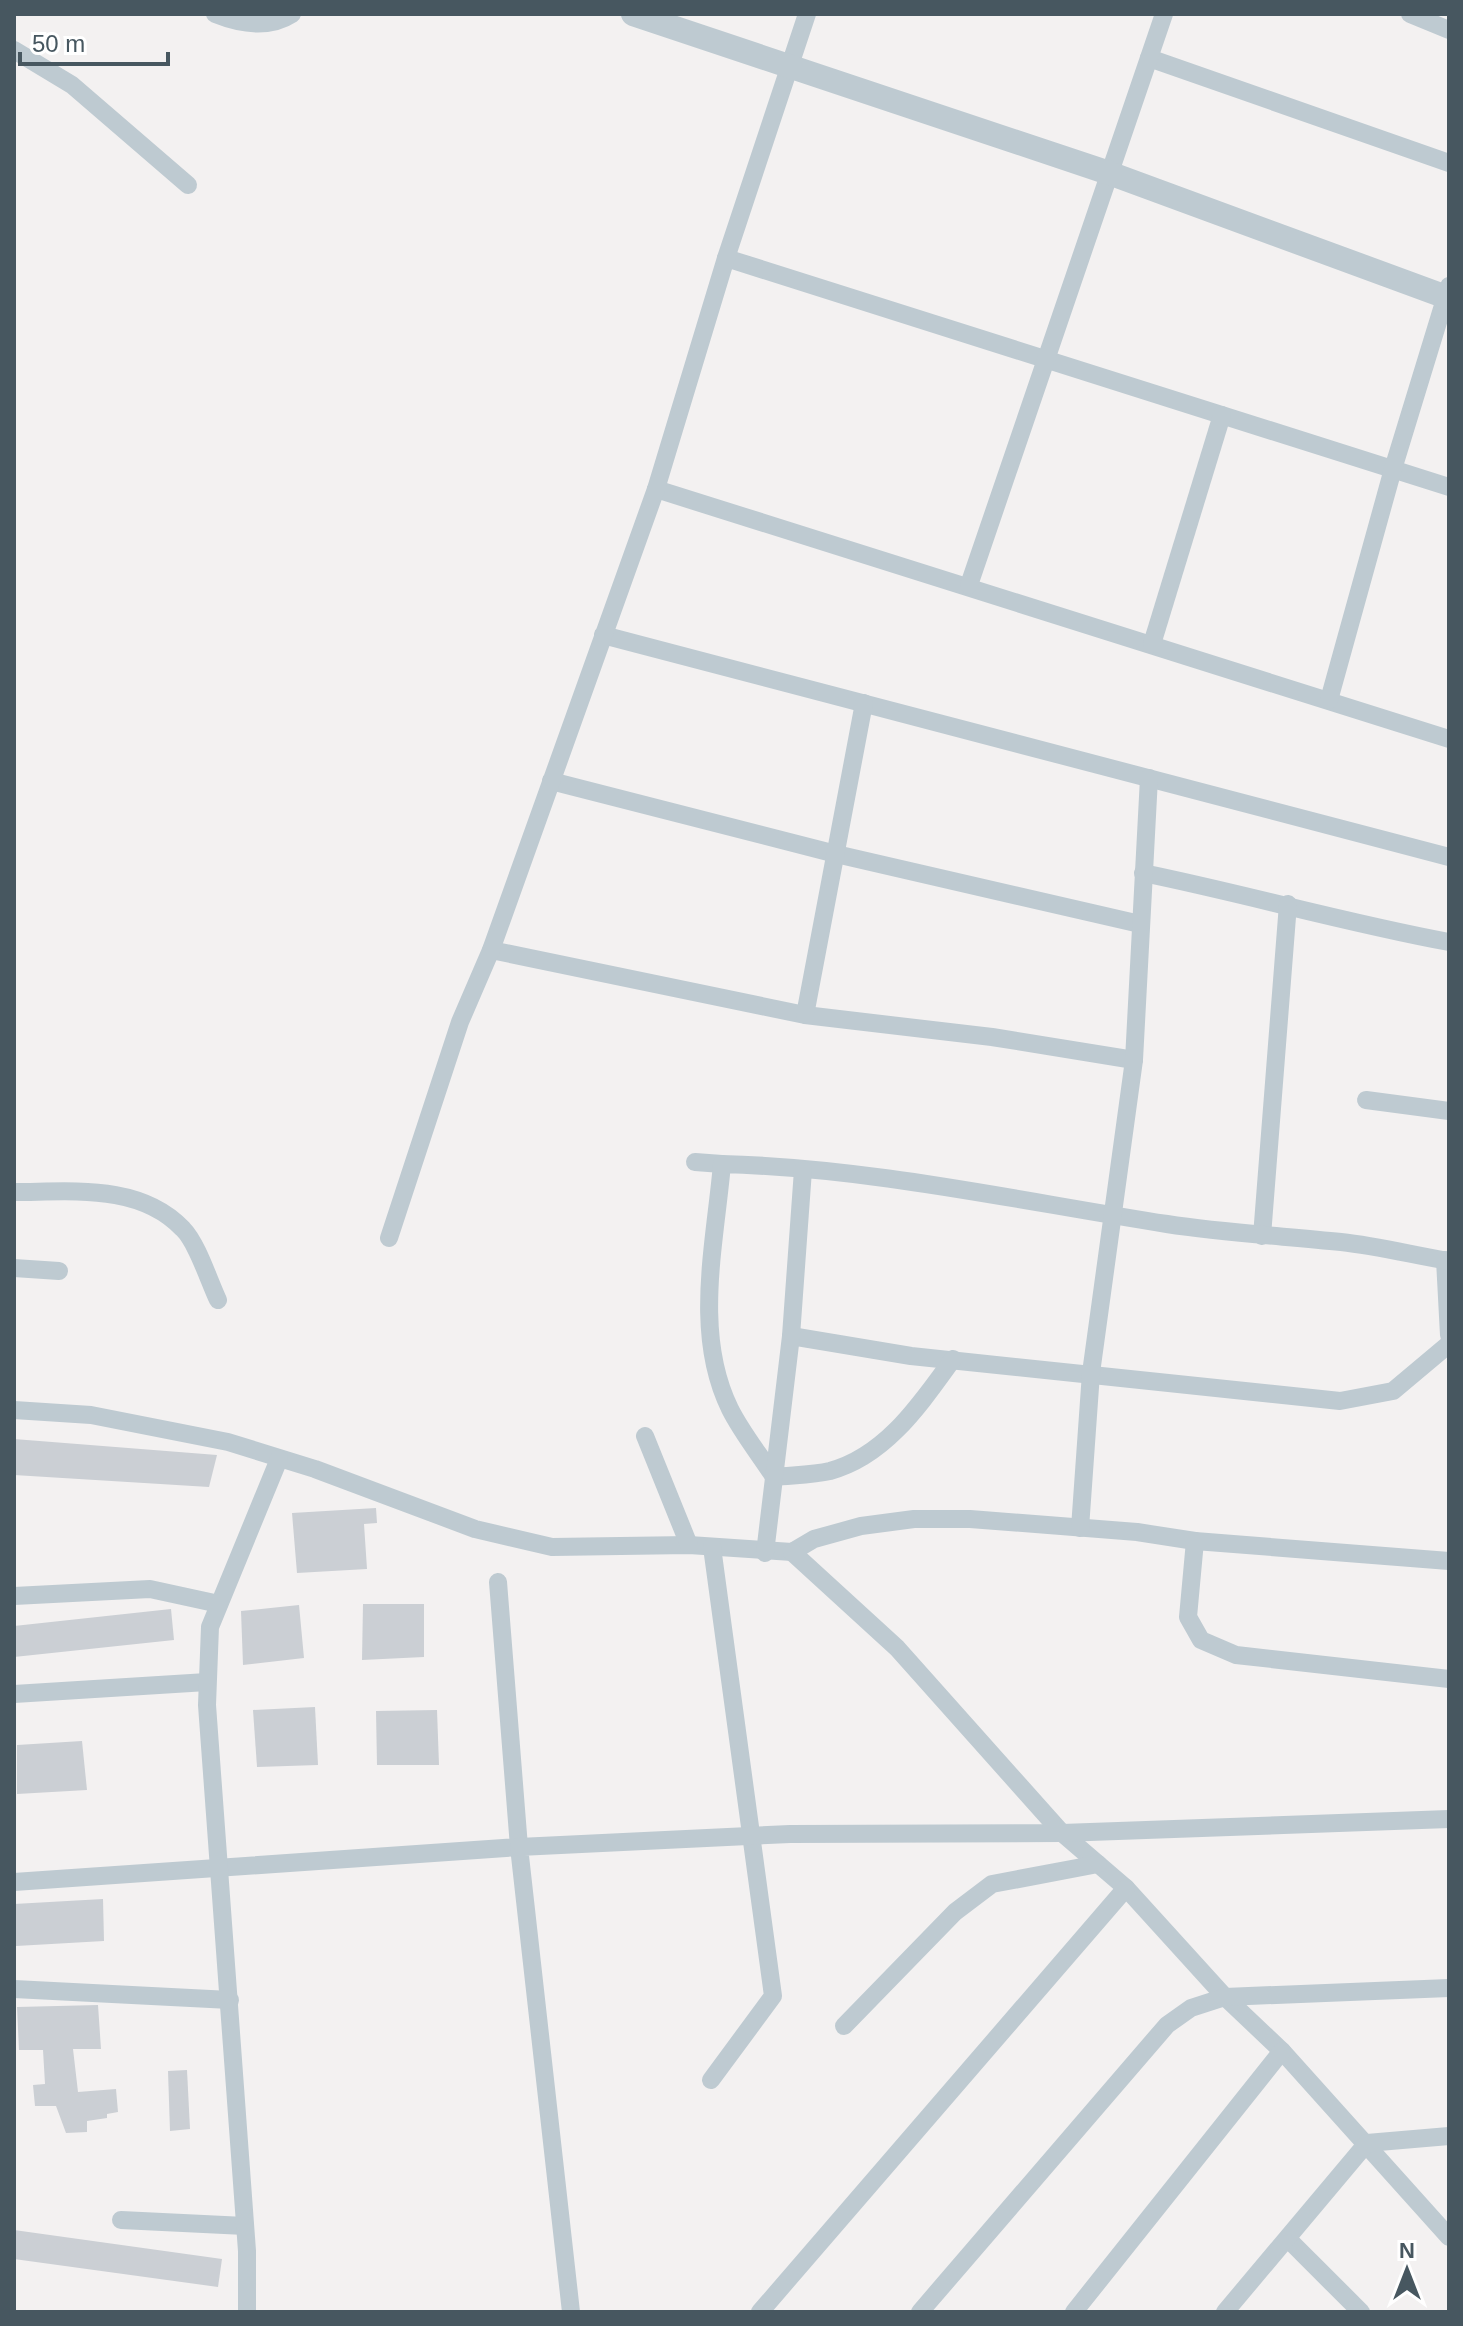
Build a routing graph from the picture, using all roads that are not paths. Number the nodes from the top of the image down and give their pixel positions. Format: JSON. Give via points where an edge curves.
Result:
{"nodes":[{"id":1,"x":215,"y":14,"type":"edge"},
{"id":2,"x":292,"y":14,"type":"edge"},
{"id":3,"x":633,"y":14,"type":"edge"},
{"id":4,"x":807,"y":14,"type":"edge"},
{"id":5,"x":1164,"y":14,"type":"edge"},
{"id":6,"x":1410,"y":14,"type":"edge"},
{"id":7,"x":1449,"y":30,"type":"edge"},
{"id":8,"x":14,"y":50,"type":"edge"},
{"id":9,"x":1149,"y":58,"type":"junction"},
{"id":10,"x":790,"y":67,"type":"junction"},
{"id":11,"x":1449,"y":163,"type":"edge"},
{"id":12,"x":1109,"y":173,"type":"junction"},
{"id":13,"x":188,"y":185,"type":"dead end"},
{"id":14,"x":726,"y":258,"type":"junction"},
{"id":15,"x":1448,"y":294,"type":"edge"},
{"id":16,"x":1046,"y":360,"type":"junction"},
{"id":17,"x":1222,"y":415,"type":"junction"},
{"id":18,"x":1393,"y":469,"type":"junction"},
{"id":19,"x":1449,"y":487,"type":"edge"},
{"id":20,"x":656,"y":489,"type":"junction"},
{"id":21,"x":969,"y":585,"type":"junction"},
{"id":22,"x":603,"y":635,"type":"junction"},
{"id":23,"x":1152,"y":644,"type":"junction"},
{"id":24,"x":1329,"y":700,"type":"junction"},
{"id":25,"x":864,"y":703,"type":"junction"},
{"id":26,"x":1449,"y":739,"type":"edge"},
{"id":27,"x":1149,"y":778,"type":"junction"},
{"id":28,"x":551,"y":781,"type":"junction"},
{"id":29,"x":836,"y":854,"type":"junction"},
{"id":30,"x":1449,"y":857,"type":"edge"},
{"id":31,"x":1143,"y":873,"type":"junction"},
{"id":32,"x":1288,"y":904,"type":"junction"},
{"id":33,"x":1140,"y":924,"type":"junction"},
{"id":34,"x":1449,"y":942,"type":"edge"},
{"id":35,"x":491,"y":950,"type":"junction"},
{"id":36,"x":805,"y":1015,"type":"junction"},
{"id":37,"x":1134,"y":1060,"type":"junction"},
{"id":38,"x":1366,"y":1100,"type":"dead end"},
{"id":39,"x":1449,"y":1111,"type":"edge"},
{"id":40,"x":695,"y":1162,"type":"dead end"},
{"id":41,"x":722,"y":1164,"type":"junction"},
{"id":42,"x":803,"y":1170,"type":"junction"},
{"id":43,"x":14,"y":1192,"type":"edge"},
{"id":44,"x":1110,"y":1214,"type":"junction"},
{"id":45,"x":1262,"y":1236,"type":"junction"},
{"id":46,"x":389,"y":1238,"type":"dead end"},
{"id":47,"x":1447,"y":1260,"type":"edge"},
{"id":48,"x":14,"y":1268,"type":"edge"},
{"id":49,"x":59,"y":1271,"type":"dead end"},
{"id":50,"x":218,"y":1300,"type":"dead end"},
{"id":51,"x":1449,"y":1335,"type":"edge"},
{"id":52,"x":791,"y":1336,"type":"junction"},
{"id":53,"x":1449,"y":1344,"type":"edge"},
{"id":54,"x":953,"y":1359,"type":"junction"},
{"id":55,"x":1091,"y":1373,"type":"junction"},
{"id":56,"x":14,"y":1410,"type":"edge"},
{"id":57,"x":645,"y":1436,"type":"dead end"},
{"id":58,"x":279,"y":1459,"type":"junction"},
{"id":59,"x":774,"y":1477,"type":"junction"},
{"id":60,"x":1080,"y":1528,"type":"junction"},
{"id":61,"x":1195,"y":1541,"type":"junction"},
{"id":62,"x":689,"y":1545,"type":"junction"},
{"id":63,"x":712,"y":1547,"type":"junction"},
{"id":64,"x":792,"y":1552,"type":"junction"},
{"id":65,"x":765,"y":1553,"type":"junction"},
{"id":66,"x":1449,"y":1561,"type":"edge"},
{"id":67,"x":498,"y":1582,"type":"dead end"},
{"id":68,"x":14,"y":1596,"type":"edge"},
{"id":69,"x":219,"y":1604,"type":"junction"},
{"id":70,"x":1449,"y":1679,"type":"edge"},
{"id":71,"x":207,"y":1682,"type":"junction"},
{"id":72,"x":14,"y":1694,"type":"edge"},
{"id":73,"x":1449,"y":1819,"type":"edge"},
{"id":74,"x":1062,"y":1833,"type":"junction"},
{"id":75,"x":750,"y":1835,"type":"junction"},
{"id":76,"x":519,"y":1847,"type":"junction"},
{"id":77,"x":1098,"y":1864,"type":"junction"},
{"id":78,"x":221,"y":1868,"type":"junction"},
{"id":79,"x":14,"y":1882,"type":"edge"},
{"id":80,"x":1126,"y":1888,"type":"junction"},
{"id":81,"x":1449,"y":1988,"type":"edge"},
{"id":82,"x":14,"y":1989,"type":"edge"},
{"id":83,"x":1225,"y":1997,"type":"junction"},
{"id":84,"x":230,"y":2000,"type":"junction"},
{"id":85,"x":844,"y":2026,"type":"dead end"},
{"id":86,"x":1282,"y":2051,"type":"junction"},
{"id":87,"x":711,"y":2080,"type":"dead end"},
{"id":88,"x":1449,"y":2136,"type":"edge"},
{"id":89,"x":1367,"y":2143,"type":"junction"},
{"id":90,"x":121,"y":2220,"type":"dead end"},
{"id":91,"x":245,"y":2226,"type":"junction"},
{"id":92,"x":1449,"y":2237,"type":"edge"},
{"id":93,"x":1288,"y":2239,"type":"junction"},
{"id":94,"x":247,"y":2312,"type":"edge"},
{"id":95,"x":571,"y":2312,"type":"edge"},
{"id":96,"x":760,"y":2312,"type":"edge"},
{"id":97,"x":920,"y":2312,"type":"edge"},
{"id":98,"x":1074,"y":2312,"type":"edge"},
{"id":99,"x":1225,"y":2312,"type":"edge"},
{"id":100,"x":1361,"y":2312,"type":"edge"}],
"edges":[{"from":1,"to":2,"type":"street","via":[[252,24],[279,23]]},
{"from":3,"to":10,"type":"street"},
{"from":4,"to":10,"type":"street"},
{"from":5,"to":9,"type":"street"},
{"from":6,"to":7,"type":"street"},
{"from":8,"to":13,"type":"street","via":[[72,85]]},
{"from":9,"to":11,"type":"street"},
{"from":9,"to":12,"type":"street"},
{"from":10,"to":12,"type":"street"},
{"from":10,"to":14,"type":"street"},
{"from":12,"to":15,"type":"street"},
{"from":12,"to":16,"type":"street"},
{"from":14,"to":16,"type":"street"},
{"from":14,"to":20,"type":"street"},
{"from":15,"to":18,"type":"street"},
{"from":16,"to":17,"type":"street"},
{"from":16,"to":21,"type":"street"},
{"from":17,"to":18,"type":"street"},
{"from":17,"to":23,"type":"street"},
{"from":18,"to":19,"type":"street"},
{"from":18,"to":24,"type":"street"},
{"from":20,"to":21,"type":"street"},
{"from":20,"to":22,"type":"street"},
{"from":21,"to":23,"type":"street"},
{"from":22,"to":25,"type":"street"},
{"from":22,"to":28,"type":"street"},
{"from":23,"to":24,"type":"street"},
{"from":24,"to":26,"type":"street"},
{"from":25,"to":27,"type":"street"},
{"from":25,"to":29,"type":"street"},
{"from":27,"to":30,"type":"street"},
{"from":27,"to":31,"type":"street"},
{"from":28,"to":29,"type":"street"},
{"from":28,"to":35,"type":"street"},
{"from":29,"to":33,"type":"street"},
{"from":29,"to":36,"type":"street"},
{"from":31,"to":32,"type":"street"},
{"from":31,"to":33,"type":"street"},
{"from":32,"to":34,"type":"street"},
{"from":32,"to":45,"type":"street"},
{"from":33,"to":37,"type":"street"},
{"from":35,"to":36,"type":"street"},
{"from":35,"to":46,"type":"street","via":[[460,1022]]},
{"from":36,"to":37,"type":"street"},
{"from":37,"to":44,"type":"street"},
{"from":38,"to":39,"type":"street"},
{"from":40,"to":41,"type":"street"},
{"from":41,"to":42,"type":"street"},
{"from":41,"to":59,"type":"street","via":[[708,1330],[730,1408]]},
{"from":42,"to":44,"type":"street","via":[[924,1183]]},
{"from":42,"to":52,"type":"street"},
{"from":43,"to":50,"type":"street","via":[[111,1193],[153,1207],[184,1229]]},
{"from":44,"to":45,"type":"street"},
{"from":44,"to":55,"type":"street"},
{"from":45,"to":47,"type":"street","via":[[1344,1242]]},
{"from":47,"to":51,"type":"street"},
{"from":48,"to":49,"type":"street"},
{"from":52,"to":54,"type":"street"},
{"from":52,"to":59,"type":"street"},
{"from":53,"to":55,"type":"street","via":[[1393,1391],[1340,1401]]},
{"from":54,"to":55,"type":"street"},
{"from":54,"to":59,"type":"street","via":[[915,1411],[874,1450],[831,1471]]},
{"from":55,"to":60,"type":"street"},
{"from":56,"to":58,"type":"street","via":[[91,1415],[228,1442]]},
{"from":57,"to":62,"type":"street"},
{"from":58,"to":62,"type":"street","via":[[475,1529],[552,1547]]},
{"from":58,"to":69,"type":"street"},
{"from":59,"to":65,"type":"street"},
{"from":60,"to":61,"type":"street"},
{"from":60,"to":64,"type":"street","via":[[914,1519],[861,1526],[814,1539]]},
{"from":61,"to":66,"type":"street"},
{"from":61,"to":70,"type":"street","via":[[1188,1617],[1201,1640],[1236,1655]]},
{"from":62,"to":63,"type":"street"},
{"from":63,"to":65,"type":"street"},
{"from":63,"to":75,"type":"street"},
{"from":64,"to":65,"type":"street"},
{"from":64,"to":74,"type":"street","via":[[897,1648]]},
{"from":67,"to":76,"type":"street"},
{"from":68,"to":69,"type":"street","via":[[150,1589]]},
{"from":69,"to":71,"type":"street","via":[[210,1627]]},
{"from":71,"to":72,"type":"street"},
{"from":71,"to":78,"type":"street"},
{"from":73,"to":74,"type":"street"},
{"from":74,"to":75,"type":"street"},
{"from":74,"to":77,"type":"street"},
{"from":75,"to":76,"type":"street"},
{"from":75,"to":87,"type":"street","via":[[773,1996]]},
{"from":76,"to":78,"type":"street"},
{"from":76,"to":95,"type":"street"},
{"from":77,"to":80,"type":"street"},
{"from":77,"to":85,"type":"street","via":[[992,1884],[955,1912]]},
{"from":78,"to":79,"type":"street"},
{"from":78,"to":84,"type":"street"},
{"from":80,"to":83,"type":"street"},
{"from":80,"to":96,"type":"street"},
{"from":81,"to":83,"type":"street"},
{"from":82,"to":84,"type":"street"},
{"from":83,"to":86,"type":"street"},
{"from":83,"to":97,"type":"street","via":[[1191,2008],[1167,2025]]},
{"from":84,"to":91,"type":"street"},
{"from":86,"to":89,"type":"street"},
{"from":86,"to":98,"type":"street"},
{"from":88,"to":89,"type":"street"},
{"from":89,"to":92,"type":"street"},
{"from":89,"to":93,"type":"street"},
{"from":90,"to":91,"type":"street"},
{"from":91,"to":94,"type":"street"},
{"from":93,"to":99,"type":"street"},
{"from":93,"to":100,"type":"street"}]}
